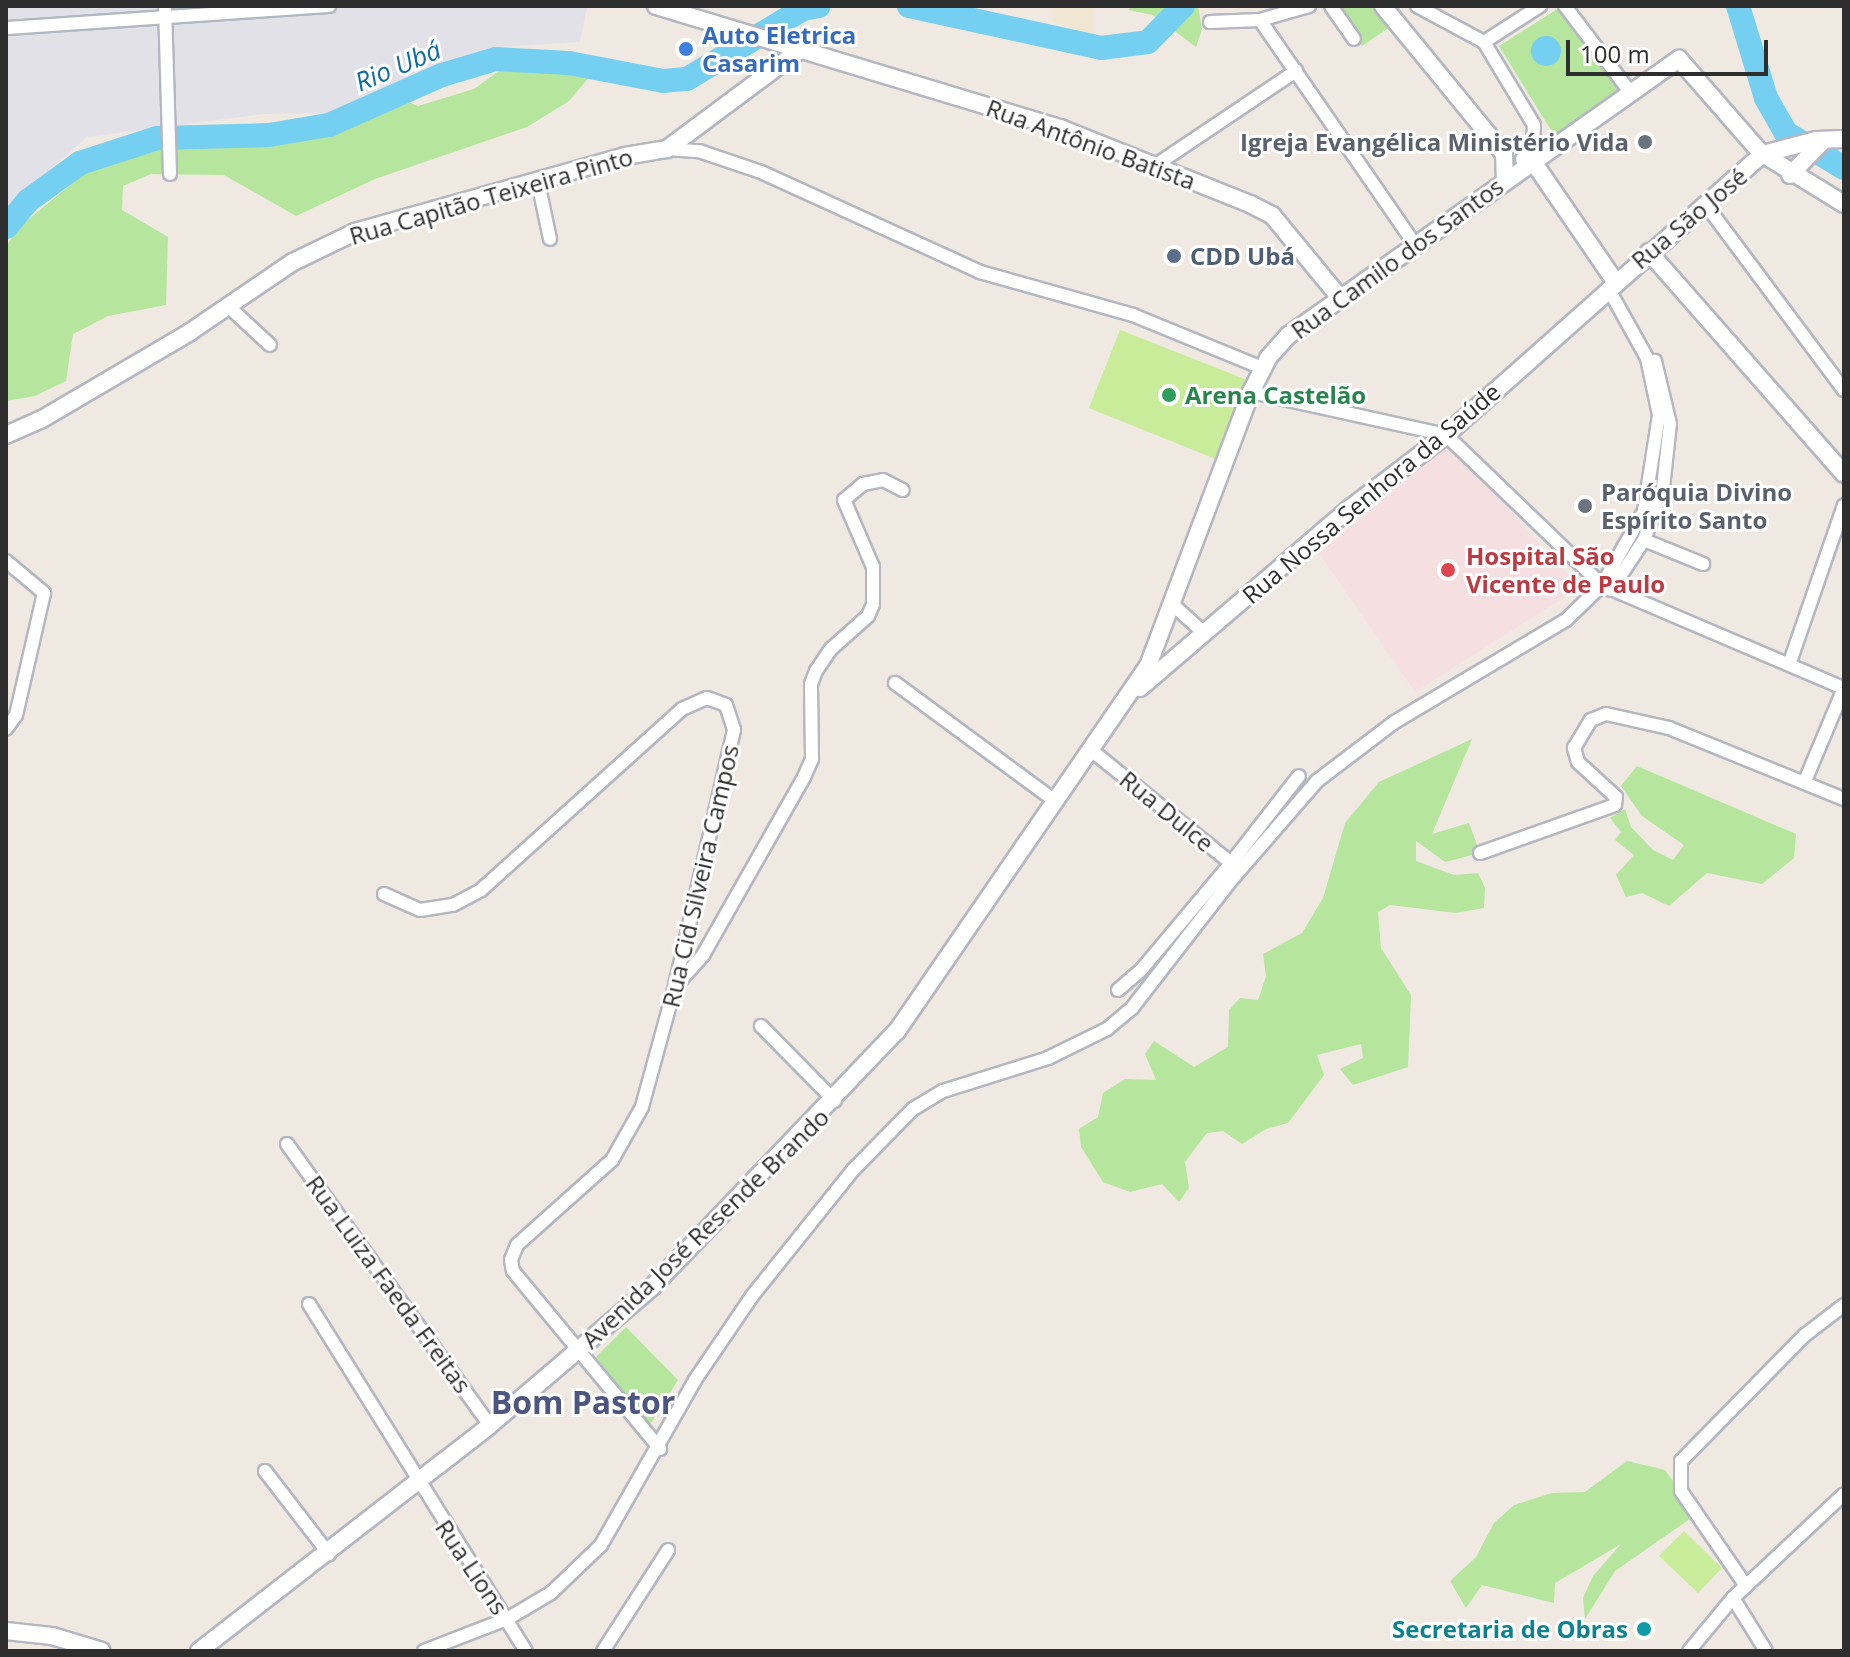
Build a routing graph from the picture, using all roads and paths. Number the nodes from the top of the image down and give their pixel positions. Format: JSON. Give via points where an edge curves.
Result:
{"nodes":[{"id":1,"x":329,"y":6,"type":"edge"},
{"id":2,"x":656,"y":6,"type":"edge"},
{"id":3,"x":1309,"y":6,"type":"edge"},
{"id":4,"x":1331,"y":6,"type":"edge"},
{"id":5,"x":1383,"y":6,"type":"edge"},
{"id":6,"x":1417,"y":6,"type":"edge"},
{"id":7,"x":1540,"y":6,"type":"edge"},
{"id":8,"x":1565,"y":6,"type":"edge"},
{"id":9,"x":675,"y":8,"type":"edge"},
{"id":10,"x":166,"y":12,"type":"edge"},
{"id":11,"x":1260,"y":20,"type":"junction"},
{"id":12,"x":1210,"y":22,"type":"dead end"},
{"id":13,"x":6,"y":28,"type":"edge"},
{"id":14,"x":1354,"y":39,"type":"dead end"},
{"id":15,"x":1484,"y":42,"type":"junction"},
{"id":16,"x":804,"y":47,"type":"junction"},
{"id":17,"x":1296,"y":71,"type":"junction"},
{"id":18,"x":1630,"y":92,"type":"junction"},
{"id":19,"x":1844,"y":139,"type":"edge"},
{"id":20,"x":1821,"y":140,"type":"junction"},
{"id":21,"x":667,"y":149,"type":"junction"},
{"id":22,"x":1504,"y":154,"type":"junction"},
{"id":23,"x":1763,"y":154,"type":"junction"},
{"id":24,"x":1532,"y":160,"type":"junction"},
{"id":25,"x":1156,"y":165,"type":"junction"},
{"id":26,"x":170,"y":174,"type":"dead end"},
{"id":27,"x":1790,"y":175,"type":"junction"},
{"id":28,"x":1505,"y":179,"type":"junction"},
{"id":29,"x":538,"y":182,"type":"junction"},
{"id":30,"x":1706,"y":205,"type":"junction"},
{"id":31,"x":1842,"y":205,"type":"edge"},
{"id":32,"x":550,"y":239,"type":"dead end"},
{"id":33,"x":1415,"y":245,"type":"junction"},
{"id":34,"x":1649,"y":252,"type":"junction"},
{"id":35,"x":1611,"y":284,"type":"junction"},
{"id":36,"x":1341,"y":299,"type":"junction"},
{"id":37,"x":228,"y":306,"type":"junction"},
{"id":38,"x":1622,"y":312,"type":"junction"},
{"id":39,"x":270,"y":345,"type":"dead end"},
{"id":40,"x":1262,"y":368,"type":"junction"},
{"id":41,"x":1844,"y":390,"type":"edge"},
{"id":42,"x":1251,"y":392,"type":"junction"},
{"id":43,"x":6,"y":435,"type":"edge"},
{"id":44,"x":1446,"y":435,"type":"junction"},
{"id":45,"x":1844,"y":474,"type":"edge"},
{"id":46,"x":903,"y":490,"type":"dead end"},
{"id":47,"x":1844,"y":505,"type":"edge"},
{"id":48,"x":1644,"y":540,"type":"junction"},
{"id":49,"x":6,"y":561,"type":"edge"},
{"id":50,"x":1703,"y":564,"type":"dead end"},
{"id":51,"x":1607,"y":588,"type":"junction"},
{"id":52,"x":1171,"y":603,"type":"junction"},
{"id":53,"x":1204,"y":633,"type":"junction"},
{"id":54,"x":1790,"y":662,"type":"junction"},
{"id":55,"x":895,"y":683,"type":"dead end"},
{"id":56,"x":1844,"y":688,"type":"edge"},
{"id":57,"x":1124,"y":702,"type":"junction"},
{"id":58,"x":6,"y":729,"type":"edge"},
{"id":59,"x":1090,"y":751,"type":"junction"},
{"id":60,"x":1299,"y":776,"type":"dead end"},
{"id":61,"x":1805,"y":781,"type":"junction"},
{"id":62,"x":1844,"y":799,"type":"edge"},
{"id":63,"x":1055,"y":801,"type":"junction"},
{"id":64,"x":1480,"y":853,"type":"dead end"},
{"id":65,"x":1236,"y":866,"type":"junction"},
{"id":66,"x":384,"y":894,"type":"dead end"},
{"id":67,"x":675,"y":986,"type":"junction"},
{"id":68,"x":1118,"y":990,"type":"dead end"},
{"id":69,"x":761,"y":1026,"type":"dead end"},
{"id":70,"x":835,"y":1101,"type":"junction"},
{"id":71,"x":287,"y":1144,"type":"dead end"},
{"id":72,"x":309,"y":1304,"type":"dead end"},
{"id":73,"x":1844,"y":1305,"type":"edge"},
{"id":74,"x":578,"y":1352,"type":"junction"},
{"id":75,"x":490,"y":1425,"type":"junction"},
{"id":76,"x":660,"y":1449,"type":"junction"},
{"id":77,"x":265,"y":1471,"type":"dead end"},
{"id":78,"x":417,"y":1484,"type":"junction"},
{"id":79,"x":1842,"y":1500,"type":"edge"},
{"id":80,"x":668,"y":1550,"type":"dead end"},
{"id":81,"x":329,"y":1554,"type":"junction"},
{"id":82,"x":1746,"y":1586,"type":"junction"},
{"id":83,"x":1733,"y":1598,"type":"junction"},
{"id":84,"x":507,"y":1619,"type":"junction"},
{"id":85,"x":6,"y":1631,"type":"edge"},
{"id":86,"x":102,"y":1651,"type":"edge"},
{"id":87,"x":199,"y":1651,"type":"edge"},
{"id":88,"x":424,"y":1651,"type":"edge"},
{"id":89,"x":526,"y":1651,"type":"edge"},
{"id":90,"x":603,"y":1651,"type":"edge"},
{"id":91,"x":1689,"y":1651,"type":"edge"},
{"id":92,"x":1766,"y":1651,"type":"edge"}],
"edges":[{"from":1,"to":10,"type":"street"},
{"from":2,"to":9,"type":"main road","name":"Rua Antônio Batista"},
{"from":3,"to":11,"type":"street"},
{"from":4,"to":14,"type":"street"},
{"from":5,"to":22,"type":"main road"},
{"from":6,"to":15,"type":"street"},
{"from":7,"to":15,"type":"street"},
{"from":8,"to":18,"type":"street"},
{"from":9,"to":16,"type":"main road","name":"Rua Antônio Batista"},
{"from":10,"to":13,"type":"street"},
{"from":10,"to":26,"type":"street"},
{"from":11,"to":12,"type":"street"},
{"from":11,"to":17,"type":"street"},
{"from":15,"to":24,"type":"street","via":[[1534,125]]},
{"from":16,"to":21,"type":"main road","name":"Rua Capitão Teixeira Pinto"},
{"from":16,"to":25,"type":"main road","name":"Rua Antônio Batista","via":[[1060,128]]},
{"from":17,"to":25,"type":"street"},
{"from":17,"to":33,"type":"street"},
{"from":18,"to":23,"type":"main road","name":"Rua Camilo dos Santos","via":[[1679,59]]},
{"from":18,"to":24,"type":"main road","name":"Rua Camilo dos Santos"},
{"from":19,"to":20,"type":"main road"},
{"from":20,"to":23,"type":"main road"},
{"from":20,"to":27,"type":"main road"},
{"from":21,"to":29,"type":"main road","name":"Rua Capitão Teixeira Pinto"},
{"from":21,"to":40,"type":"street","via":[[699,151],[761,172],[980,272],[1133,315]]},
{"from":22,"to":24,"type":"main road"},
{"from":22,"to":28,"type":"main road"},
{"from":23,"to":27,"type":"main road"},
{"from":23,"to":30,"type":"main road","name":"Rua São José"},
{"from":24,"to":28,"type":"main road","name":"Rua Camilo dos Santos"},
{"from":24,"to":35,"type":"main road"},
{"from":25,"to":36,"type":"main road","name":"Rua Antônio Batista","via":[[1272,215]]},
{"from":27,"to":31,"type":"main road"},
{"from":28,"to":33,"type":"main road","name":"Rua Camilo dos Santos"},
{"from":29,"to":32,"type":"street"},
{"from":29,"to":37,"type":"main road","name":"Rua Capitão Teixeira Pinto","via":[[355,232],[293,262]]},
{"from":30,"to":34,"type":"main road","name":"Rua São José"},
{"from":30,"to":41,"type":"street"},
{"from":33,"to":36,"type":"main road","name":"Rua Camilo dos Santos"},
{"from":34,"to":35,"type":"main road","name":"Rua São José"},
{"from":34,"to":45,"type":"main road"},
{"from":35,"to":38,"type":"street"},
{"from":35,"to":44,"type":"main road","name":"Rua Nossa Senhora da Saúde"},
{"from":36,"to":40,"type":"main road","name":"Rua Camilo dos Santos","via":[[1289,335]]},
{"from":37,"to":39,"type":"street"},
{"from":37,"to":43,"type":"main road","name":"Rua Capitão Teixeira Pinto","via":[[54,412]]},
{"from":38,"to":48,"type":"street","via":[[1650,349],[1670,424],[1663,488]]},
{"from":38,"to":51,"type":"street","via":[[1647,358],[1659,415],[1644,511]]},
{"from":40,"to":42,"type":"main road","name":"Rua Camilo dos Santos"},
{"from":42,"to":44,"type":"street"},
{"from":42,"to":52,"type":"main road","name":"Rua Camilo dos Santos"},
{"from":44,"to":51,"type":"street"},
{"from":44,"to":53,"type":"main road","name":"Rua Nossa Senhora da Saúde","via":[[1349,509]]},
{"from":46,"to":67,"type":"street","via":[[883,480],[863,484],[844,500],[853,531],[873,567],[873,604],[816,671],[811,684],[812,759],[804,777],[703,955]]},
{"from":47,"to":54,"type":"street"},
{"from":48,"to":50,"type":"street"},
{"from":48,"to":51,"type":"street"},
{"from":49,"to":58,"type":"street","via":[[44,593],[16,715]]},
{"from":51,"to":54,"type":"street"},
{"from":51,"to":65,"type":"street","via":[[1540,638],[1358,749],[1317,781]]},
{"from":52,"to":53,"type":"street"},
{"from":52,"to":57,"type":"main road","name":"Rua Camilo dos Santos","via":[[1148,666]]},
{"from":53,"to":57,"type":"main road","name":"Rua Nossa Senhora da Saúde"},
{"from":54,"to":56,"type":"street"},
{"from":55,"to":63,"type":"street"},
{"from":56,"to":61,"type":"street"},
{"from":57,"to":59,"type":"main road","name":"Rua Camilo dos Santos"},
{"from":59,"to":63,"type":"main road","name":"Avenida José Resende Brando"},
{"from":59,"to":65,"type":"street","name":"Rua Dulce"},
{"from":60,"to":65,"type":"street","name":"Rua Dulce"},
{"from":61,"to":62,"type":"street"},
{"from":61,"to":64,"type":"street","via":[[1669,728],[1606,714],[1591,720],[1574,748],[1578,762],[1616,797],[1615,805]]},
{"from":63,"to":70,"type":"main road","name":"Avenida José Resende Brando","via":[[897,1031]]},
{"from":65,"to":68,"type":"street"},
{"from":65,"to":76,"type":"street","via":[[1173,959],[1107,1029],[1048,1058],[943,1091],[913,1109],[853,1170],[752,1296],[695,1380]]},
{"from":66,"to":67,"type":"street","name":"Rua Cid Silveira Campos","via":[[420,910],[453,905],[481,890],[682,709],[707,698],[726,705],[734,730]]},
{"from":67,"to":74,"type":"street","name":"Rua Cid Silveira Campos","via":[[642,1107],[625,1140],[597,1176],[517,1245],[513,1271]]},
{"from":69,"to":70,"type":"street"},
{"from":70,"to":74,"type":"main road","name":"Avenida José Resende Brando","via":[[652,1287]]},
{"from":71,"to":75,"type":"street","name":"Rua Luiza Faeda Freitas"},
{"from":72,"to":78,"type":"street","name":"Rua Lions"},
{"from":73,"to":82,"type":"street","via":[[1805,1335],[1681,1461],[1681,1491]]},
{"from":74,"to":75,"type":"main road","name":"Avenida José Resende Brando"},
{"from":74,"to":76,"type":"street"},
{"from":75,"to":78,"type":"main road","name":"Avenida José Resende Brando"},
{"from":76,"to":84,"type":"street","via":[[601,1545],[551,1593]]},
{"from":77,"to":81,"type":"street"},
{"from":78,"to":81,"type":"main road","name":"Avenida José Resende Brando"},
{"from":78,"to":84,"type":"street","name":"Rua Lions"},
{"from":79,"to":82,"type":"street"},
{"from":80,"to":90,"type":"street"},
{"from":81,"to":87,"type":"main road","name":"Avenida José Resende Brando"},
{"from":82,"to":83,"type":"street"},
{"from":83,"to":91,"type":"street"},
{"from":83,"to":92,"type":"street"},
{"from":84,"to":88,"type":"street"},
{"from":84,"to":89,"type":"street","name":"Rua Lions"},
{"from":85,"to":86,"type":"main road","via":[[52,1636]]}]}
